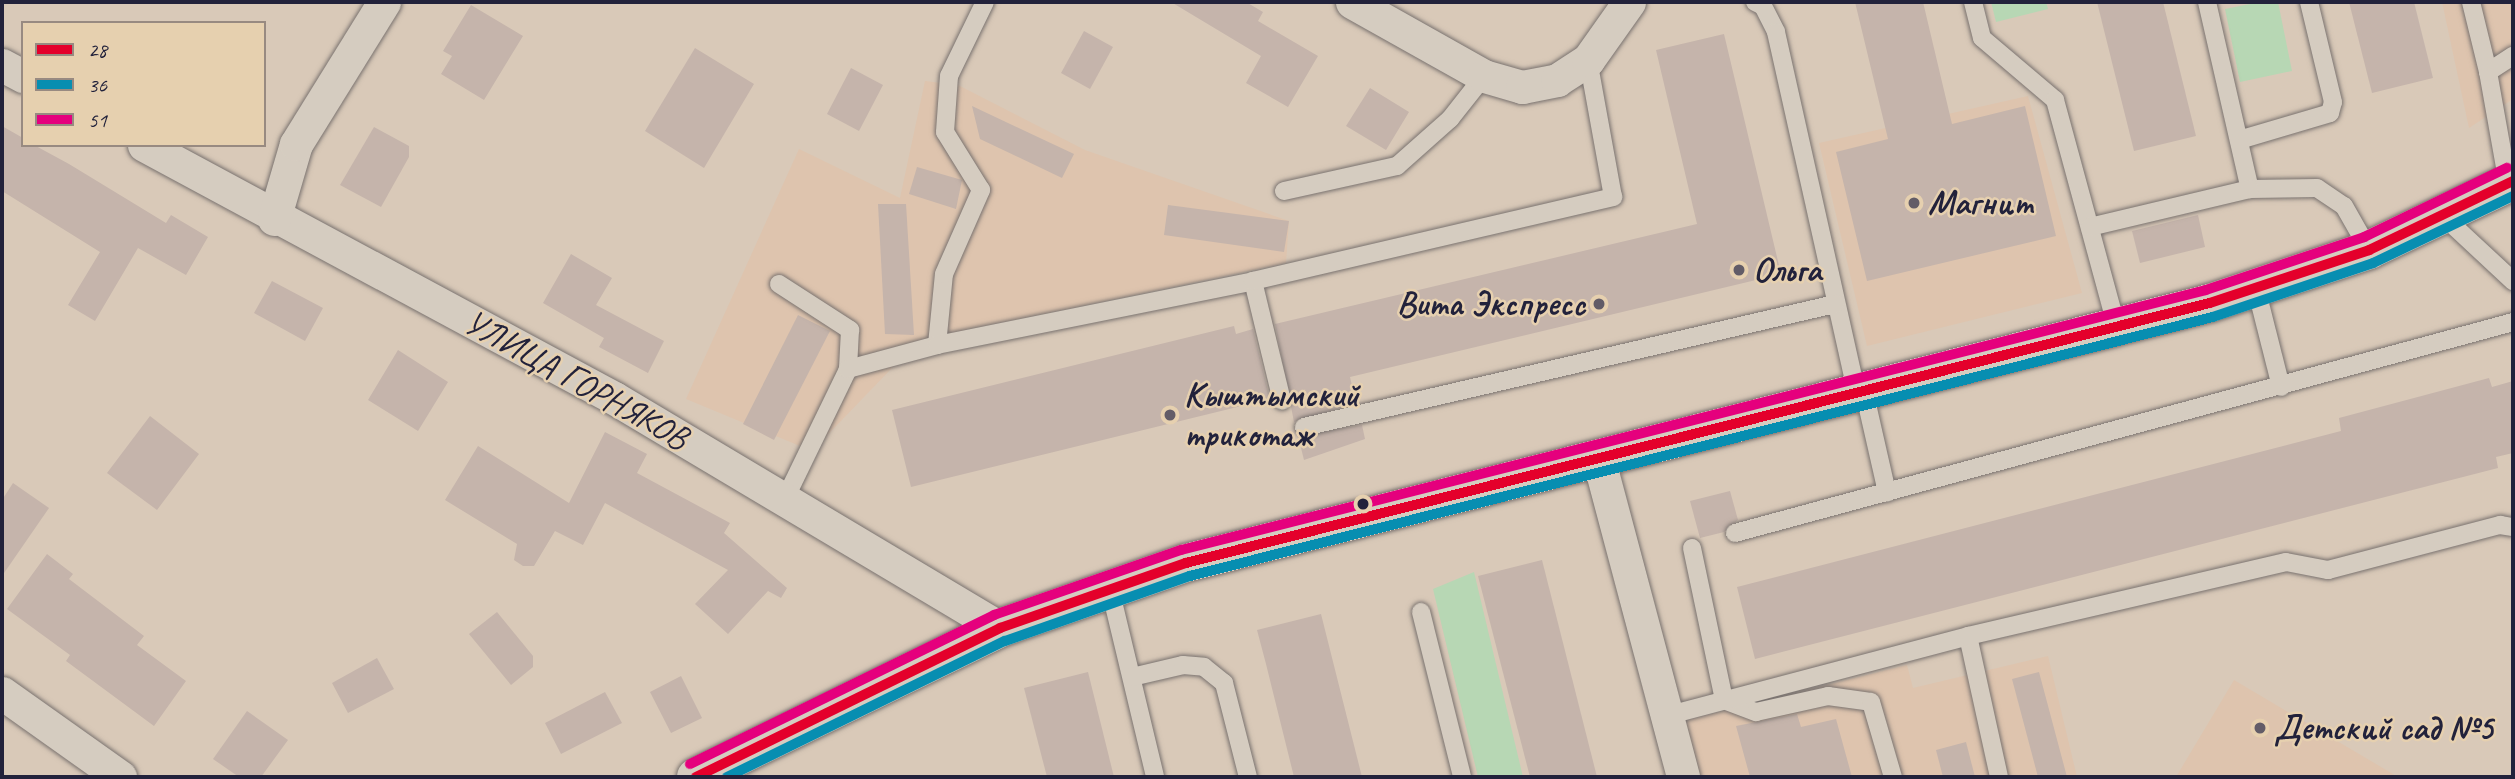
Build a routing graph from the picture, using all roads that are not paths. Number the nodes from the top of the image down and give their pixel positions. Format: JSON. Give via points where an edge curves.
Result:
{"nodes":[{"id":1,"x":384,"y":2,"type":"edge"},
{"id":2,"x":985,"y":2,"type":"edge"},
{"id":3,"x":1352,"y":2,"type":"edge"},
{"id":4,"x":1629,"y":2,"type":"edge"},
{"id":5,"x":1755,"y":2,"type":"edge"},
{"id":6,"x":1973,"y":2,"type":"edge"},
{"id":7,"x":2207,"y":2,"type":"edge"},
{"id":8,"x":2309,"y":2,"type":"edge"},
{"id":9,"x":2471,"y":2,"type":"edge"},
{"id":10,"x":2513,"y":56,"type":"edge"},
{"id":11,"x":1588,"y":60,"type":"junction"},
{"id":12,"x":2,"y":65,"type":"edge"},
{"id":13,"x":2488,"y":72,"type":"junction"},
{"id":14,"x":21,"y":75,"type":"edge"},
{"id":15,"x":1484,"y":76,"type":"junction"},
{"id":16,"x":2239,"y":140,"type":"junction"},
{"id":17,"x":148,"y":147,"type":"edge"},
{"id":18,"x":2510,"y":182,"type":"edge"},
{"id":19,"x":2250,"y":189,"type":"junction"},
{"id":20,"x":1284,"y":191,"type":"dead end"},
{"id":21,"x":2443,"y":216,"type":"junction"},
{"id":22,"x":274,"y":219,"type":"junction"},
{"id":23,"x":2090,"y":227,"type":"junction"},
{"id":24,"x":2369,"y":250,"type":"junction"},
{"id":25,"x":1253,"y":281,"type":"junction"},
{"id":26,"x":2513,"y":281,"type":"edge"},
{"id":27,"x":779,"y":284,"type":"dead end"},
{"id":28,"x":2256,"y":288,"type":"junction"},
{"id":29,"x":1835,"y":304,"type":"junction"},
{"id":30,"x":2513,"y":322,"type":"edge"},
{"id":31,"x":2117,"y":328,"type":"junction"},
{"id":32,"x":937,"y":345,"type":"junction"},
{"id":33,"x":848,"y":369,"type":"junction"},
{"id":34,"x":2281,"y":387,"type":"junction"},
{"id":35,"x":1861,"y":393,"type":"junction"},
{"id":36,"x":1282,"y":401,"type":"dead end"},
{"id":37,"x":1304,"y":427,"type":"dead end"},
{"id":38,"x":1598,"y":457,"type":"junction"},
{"id":39,"x":1887,"y":492,"type":"junction"},
{"id":40,"x":785,"y":499,"type":"junction"},
{"id":41,"x":2513,"y":527,"type":"edge"},
{"id":42,"x":1735,"y":533,"type":"dead end"},
{"id":43,"x":1692,"y":548,"type":"dead end"},
{"id":44,"x":1110,"y":589,"type":"junction"},
{"id":45,"x":1421,"y":612,"type":"dead end"},
{"id":46,"x":1000,"y":628,"type":"junction"},
{"id":47,"x":1968,"y":636,"type":"junction"},
{"id":48,"x":1132,"y":677,"type":"junction"},
{"id":49,"x":2,"y":693,"type":"edge"},
{"id":50,"x":1724,"y":701,"type":"junction"},
{"id":51,"x":1666,"y":716,"type":"junction"},
{"id":52,"x":120,"y":777,"type":"edge"},
{"id":53,"x":696,"y":777,"type":"edge"},
{"id":54,"x":1156,"y":777,"type":"edge"},
{"id":55,"x":1248,"y":777,"type":"edge"},
{"id":56,"x":1462,"y":777,"type":"edge"},
{"id":57,"x":1683,"y":777,"type":"edge"},
{"id":58,"x":1892,"y":777,"type":"edge"},
{"id":59,"x":1999,"y":777,"type":"edge"}],
"edges":[{"from":1,"to":22,"type":"street","via":[[296,144]]},
{"from":2,"to":32,"type":"lane","via":[[949,76],[945,132],[981,190],[944,274]]},
{"from":3,"to":15,"type":"street"},
{"from":4,"to":11,"type":"street"},
{"from":5,"to":29,"type":"lane","via":[[1763,6],[1776,32]]},
{"from":6,"to":23,"type":"lane","via":[[1982,38],[2055,100]]},
{"from":7,"to":16,"type":"lane"},
{"from":8,"to":16,"type":"lane","via":[[2333,102],[2330,113]]},
{"from":9,"to":13,"type":"lane"},
{"from":10,"to":13,"type":"lane"},
{"from":11,"to":15,"type":"street","via":[[1557,80],[1522,87]]},
{"from":11,"to":25,"type":"lane","via":[[1613,197]]},
{"from":12,"to":14,"type":"street"},
{"from":13,"to":18,"type":"lane"},
{"from":15,"to":20,"type":"lane","via":[[1450,119],[1397,166]]},
{"from":16,"to":19,"type":"lane"},
{"from":17,"to":22,"type":"street","name":"УЛИЦА ГОРНЯКОВ"},
{"from":18,"to":21,"type":"street"},
{"from":19,"to":23,"type":"lane"},
{"from":19,"to":24,"type":"lane","via":[[2317,188],[2344,206]]},
{"from":21,"to":24,"type":"street"},
{"from":21,"to":26,"type":"lane"},
{"from":22,"to":40,"type":"street","name":"УЛИЦА ГОРНЯКОВ","via":[[614,398]]},
{"from":23,"to":31,"type":"lane"},
{"from":24,"to":28,"type":"street"},
{"from":25,"to":32,"type":"lane"},
{"from":25,"to":36,"type":"lane"},
{"from":27,"to":33,"type":"lane","via":[[850,330]]},
{"from":28,"to":31,"type":"street"},
{"from":28,"to":34,"type":"lane"},
{"from":29,"to":35,"type":"lane"},
{"from":29,"to":37,"type":"lane"},
{"from":30,"to":34,"type":"lane"},
{"from":31,"to":35,"type":"street"},
{"from":32,"to":33,"type":"lane"},
{"from":33,"to":40,"type":"lane"},
{"from":34,"to":39,"type":"lane"},
{"from":35,"to":38,"type":"street"},
{"from":35,"to":39,"type":"lane"},
{"from":38,"to":44,"type":"street","via":[[1211,556]]},
{"from":38,"to":51,"type":"street"},
{"from":39,"to":42,"type":"lane"},
{"from":40,"to":46,"type":"street","name":"УЛИЦА ГОРНЯКОВ"},
{"from":41,"to":47,"type":"lane","via":[[2500,525],[2328,570],[2286,562]]},
{"from":43,"to":50,"type":"lane"},
{"from":44,"to":46,"type":"street"},
{"from":44,"to":48,"type":"lane"},
{"from":45,"to":56,"type":"lane"},
{"from":46,"to":53,"type":"street"},
{"from":47,"to":50,"type":"lane"},
{"from":47,"to":59,"type":"lane"},
{"from":48,"to":54,"type":"lane"},
{"from":48,"to":55,"type":"lane","via":[[1183,665],[1204,667],[1224,683]]},
{"from":49,"to":52,"type":"street"},
{"from":50,"to":51,"type":"lane"},
{"from":50,"to":58,"type":"lane","via":[[1756,712],[1828,696],[1871,702]]},
{"from":51,"to":57,"type":"street"}]}
